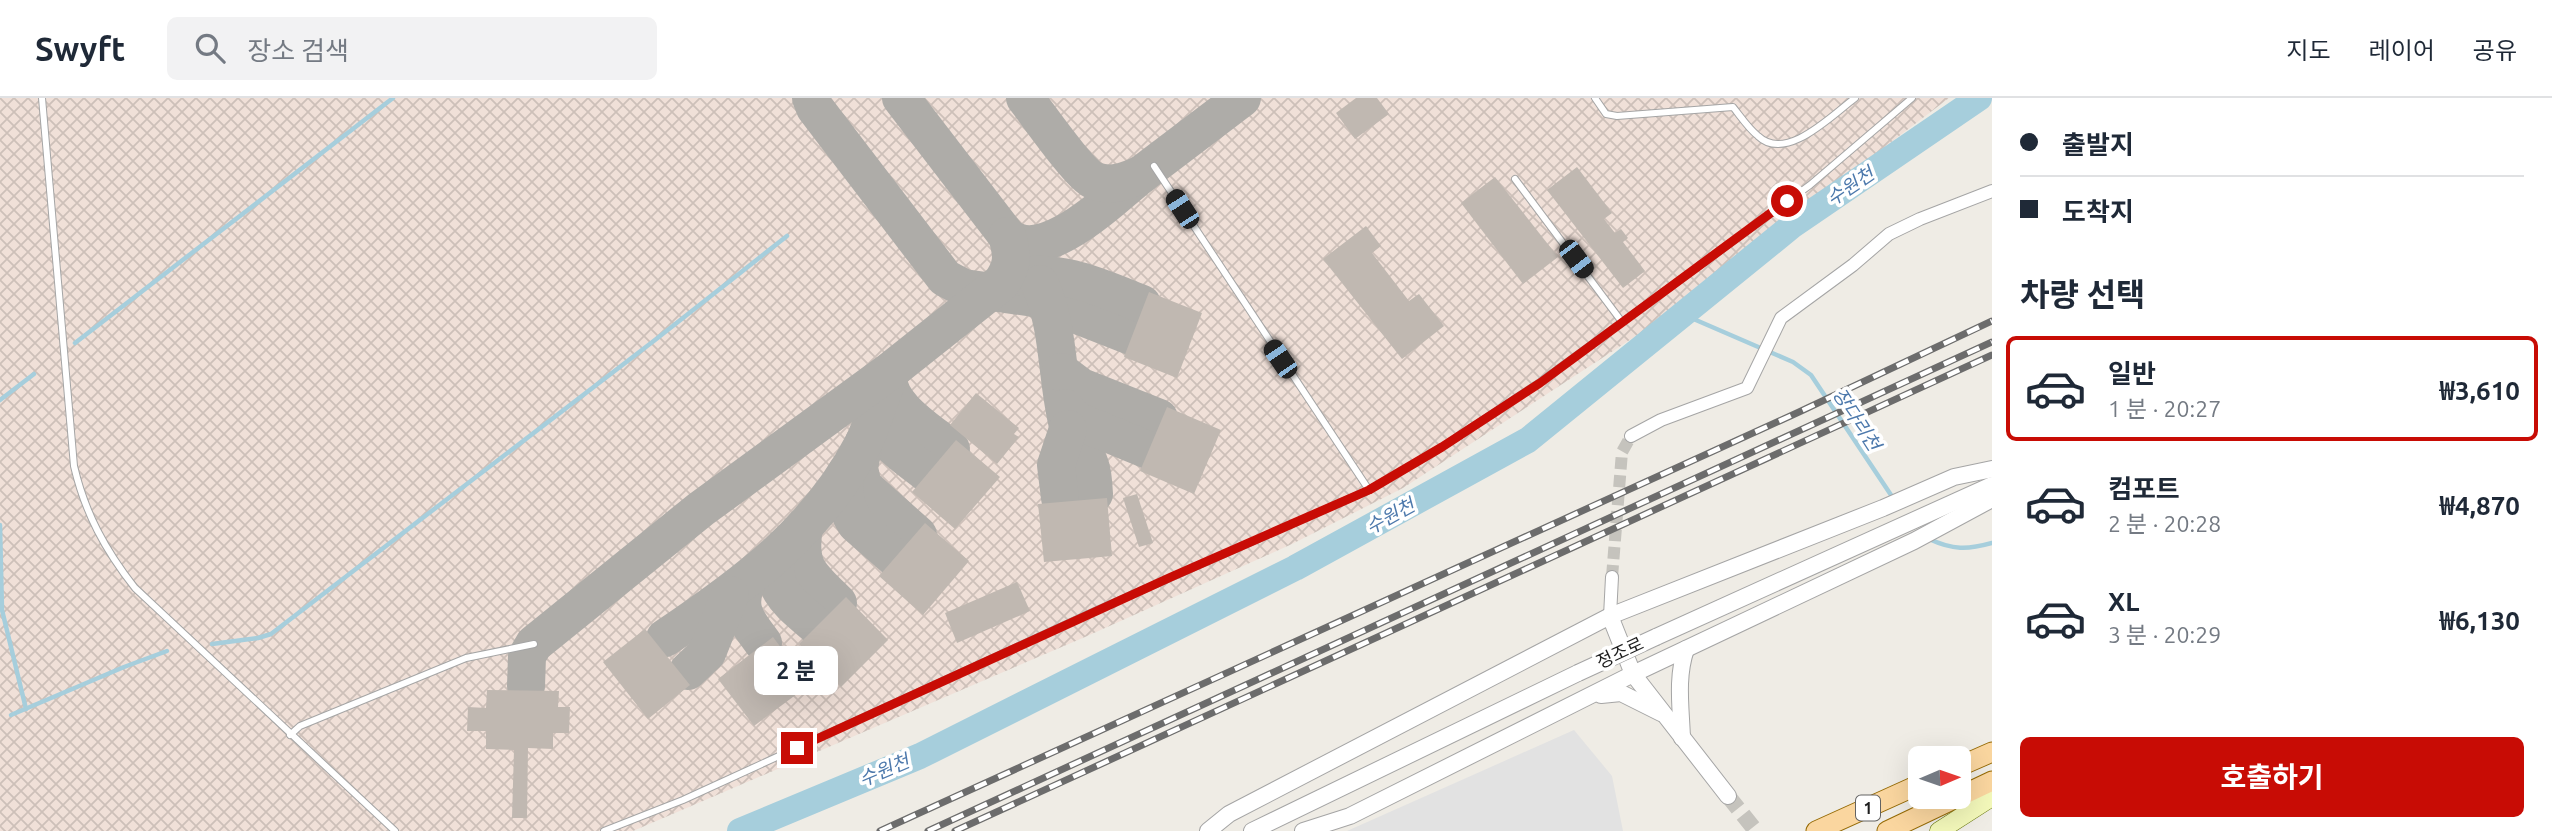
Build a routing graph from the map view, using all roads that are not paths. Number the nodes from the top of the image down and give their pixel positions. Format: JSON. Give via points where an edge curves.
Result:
{"nodes":[{"id":1,"x":42,"y":98,"type":"edge"},
{"id":2,"x":1595,"y":98,"type":"edge"},
{"id":3,"x":1855,"y":98,"type":"edge"},
{"id":4,"x":1912,"y":98,"type":"edge"},
{"id":5,"x":1154,"y":166,"type":"dead end"},
{"id":6,"x":1515,"y":179,"type":"dead end"},
{"id":7,"x":1992,"y":191,"type":"edge"},
{"id":8,"x":1622,"y":322,"type":"junction"},
{"id":9,"x":1630,"y":436,"type":"dead end"},
{"id":10,"x":1992,"y":469,"type":"edge"},
{"id":11,"x":1992,"y":485,"type":"edge"},
{"id":12,"x":1369,"y":490,"type":"junction"},
{"id":13,"x":1987,"y":503,"type":"edge"},
{"id":14,"x":1612,"y":577,"type":"tunnel mouth"},
{"id":15,"x":1610,"y":616,"type":"junction"},
{"id":16,"x":534,"y":644,"type":"dead end"},
{"id":17,"x":1686,"y":649,"type":"junction"},
{"id":18,"x":1633,"y":674,"type":"junction"},
{"id":19,"x":1588,"y":696,"type":"junction"},
{"id":20,"x":1664,"y":715,"type":"junction"},
{"id":21,"x":290,"y":735,"type":"junction"},
{"id":22,"x":1682,"y":738,"type":"junction"},
{"id":23,"x":1992,"y":752,"type":"edge"},
{"id":24,"x":1971,"y":761,"type":"edge"},
{"id":25,"x":1992,"y":781,"type":"edge"},
{"id":26,"x":1908,"y":789,"type":"edge"},
{"id":27,"x":1728,"y":796,"type":"tunnel mouth"},
{"id":28,"x":1992,"y":797,"type":"edge"},
{"id":29,"x":395,"y":831,"type":"edge"},
{"id":30,"x":604,"y":831,"type":"edge"},
{"id":31,"x":1208,"y":831,"type":"edge"},
{"id":32,"x":1252,"y":831,"type":"edge"},
{"id":33,"x":1303,"y":831,"type":"edge"},
{"id":34,"x":1816,"y":831,"type":"edge"},
{"id":35,"x":1887,"y":831,"type":"edge"},
{"id":36,"x":1939,"y":831,"type":"edge"}],
"edges":[{"from":1,"to":21,"type":"lane","via":[[74,466],[81,496],[95,530],[135,588]]},
{"from":2,"to":3,"type":"lane","via":[[1606,114],[1617,116],[1733,107],[1758,137],[1777,145],[1796,142]]},
{"from":4,"to":8,"type":"lane","via":[[1810,185]]},
{"from":5,"to":12,"type":"lane"},
{"from":6,"to":8,"type":"lane"},
{"from":7,"to":9,"type":"street","via":[[1889,234],[1781,318],[1747,388]]},
{"from":8,"to":12,"type":"lane","via":[[1540,383]]},
{"from":10,"to":15,"type":"street","via":[[1954,477]]},
{"from":11,"to":32,"type":"street","name":"정조로","bridge":true,"via":[[1578,673]]},
{"from":12,"to":30,"type":"lane","via":[[683,800]]},
{"from":13,"to":17,"type":"street"},
{"from":14,"to":15,"type":"street"},
{"from":15,"to":18,"type":"street"},
{"from":15,"to":31,"type":"street","via":[[1229,814]]},
{"from":16,"to":21,"type":"lane","via":[[466,658],[300,726]]},
{"from":17,"to":18,"type":"street"},
{"from":17,"to":22,"type":"street","via":[[1679,690]]},
{"from":18,"to":19,"type":"street"},
{"from":18,"to":20,"type":"street"},
{"from":19,"to":20,"type":"street","via":[[1620,693]]},
{"from":19,"to":33,"type":"street","via":[[1350,816]]},
{"from":20,"to":22,"type":"street"},
{"from":21,"to":29,"type":"lane"},
{"from":22,"to":27,"type":"street"},
{"from":23,"to":24,"type":"main road"},
{"from":25,"to":35,"type":"main road","number":"1"},
{"from":26,"to":34,"type":"main road","number":"1"},
{"from":28,"to":36,"type":"main road"}]}
